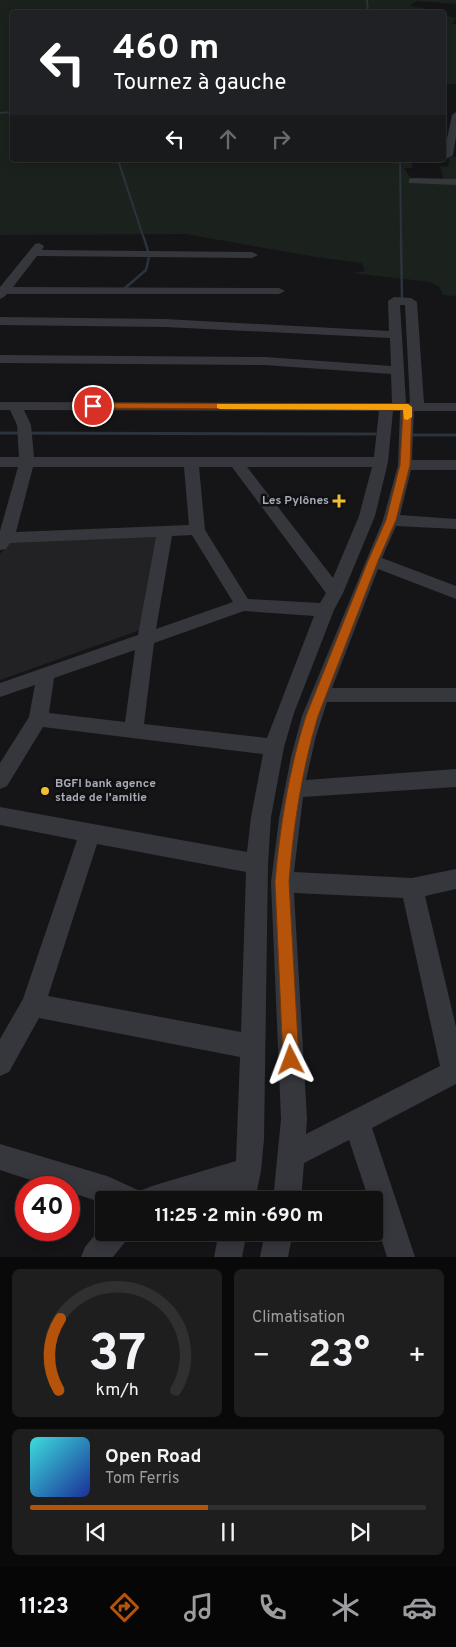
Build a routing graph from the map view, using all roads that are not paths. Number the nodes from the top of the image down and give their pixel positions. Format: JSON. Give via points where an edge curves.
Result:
{"nodes":[{"id":1,"x":456,"y":115,"type":"edge"},
{"id":2,"x":449,"y":155,"type":"edge"},
{"id":3,"x":412,"y":182,"type":"dead end"},
{"id":4,"x":456,"y":182,"type":"edge"},
{"id":5,"x":252,"y":255,"type":"dead end"},
{"id":6,"x":279,"y":291,"type":"dead end"},
{"id":7,"x":2,"y":292,"type":"edge"},
{"id":8,"x":0,"y":321,"type":"edge"},
{"id":9,"x":396,"y":335,"type":"junction"},
{"id":10,"x":0,"y":359,"type":"edge"},
{"id":11,"x":396,"y":370,"type":"junction"},
{"id":12,"x":7,"y":406,"type":"edge"},
{"id":13,"x":402,"y":407,"type":"junction"},
{"id":14,"x":456,"y":407,"type":"edge"},
{"id":15,"x":0,"y":462,"type":"edge"},
{"id":16,"x":27,"y":462,"type":"junction"},
{"id":17,"x":236,"y":462,"type":"junction"},
{"id":18,"x":381,"y":462,"type":"junction"},
{"id":19,"x":190,"y":463,"type":"junction"},
{"id":20,"x":405,"y":465,"type":"junction"},
{"id":21,"x":456,"y":465,"type":"edge"},
{"id":22,"x":16,"y":502,"type":"junction"},
{"id":23,"x":0,"y":506,"type":"edge"},
{"id":24,"x":391,"y":520,"type":"junction"},
{"id":25,"x":456,"y":524,"type":"edge"},
{"id":26,"x":197,"y":530,"type":"junction"},
{"id":27,"x":164,"y":531,"type":"junction"},
{"id":28,"x":3,"y":542,"type":"edge"},
{"id":29,"x":373,"y":561,"type":"junction"},
{"id":30,"x":456,"y":593,"type":"edge"},
{"id":31,"x":330,"y":602,"type":"junction"},
{"id":32,"x":243,"y":605,"type":"junction"},
{"id":33,"x":146,"y":637,"type":"junction"},
{"id":34,"x":46,"y":674,"type":"junction"},
{"id":35,"x":0,"y":690,"type":"edge"},
{"id":36,"x":320,"y":695,"type":"junction"},
{"id":37,"x":456,"y":695,"type":"edge"},
{"id":38,"x":38,"y":719,"type":"junction"},
{"id":39,"x":134,"y":729,"type":"junction"},
{"id":40,"x":274,"y":747,"type":"junction"},
{"id":41,"x":456,"y":778,"type":"edge"},
{"id":42,"x":0,"y":780,"type":"edge"},
{"id":43,"x":295,"y":789,"type":"junction"},
{"id":44,"x":0,"y":816,"type":"edge"},
{"id":45,"x":90,"y":833,"type":"junction"},
{"id":46,"x":257,"y":864,"type":"junction"},
{"id":47,"x":456,"y":879,"type":"edge"},
{"id":48,"x":282,"y":882,"type":"junction"},
{"id":49,"x":412,"y":888,"type":"junction"},
{"id":50,"x":33,"y":1005,"type":"junction"},
{"id":51,"x":253,"y":1047,"type":"junction"},
{"id":52,"x":0,"y":1064,"type":"edge"},
{"id":53,"x":455,"y":1072,"type":"edge"},
{"id":54,"x":357,"y":1123,"type":"junction"},
{"id":55,"x":292,"y":1155,"type":"junction"},
{"id":56,"x":0,"y":1157,"type":"edge"},
{"id":57,"x":248,"y":1171,"type":"junction"},
{"id":58,"x":109,"y":1191,"type":"edge"},
{"id":59,"x":182,"y":1191,"type":"edge"},
{"id":60,"x":243,"y":1191,"type":"edge"},
{"id":61,"x":288,"y":1191,"type":"edge"},
{"id":62,"x":108,"y":1241,"type":"edge"},
{"id":63,"x":231,"y":1241,"type":"edge"},
{"id":64,"x":277,"y":1241,"type":"edge"},
{"id":65,"x":95,"y":1257,"type":"edge"},
{"id":66,"x":228,"y":1257,"type":"edge"},
{"id":67,"x":274,"y":1257,"type":"edge"},
{"id":68,"x":401,"y":1257,"type":"edge"}],
"edges":[{"from":1,"to":2,"type":"street"},
{"from":3,"to":4,"type":"street"},
{"from":5,"to":7,"type":"street","via":[[36,250]]},
{"from":6,"to":7,"type":"street"},
{"from":8,"to":9,"type":"street","via":[[165,323]]},
{"from":9,"to":11,"type":"street"},
{"from":9,"to":13,"type":"street","via":[[394,301],[411,302]]},
{"from":10,"to":11,"type":"street","via":[[265,361]]},
{"from":11,"to":13,"type":"street"},
{"from":12,"to":13,"type":"street"},
{"from":12,"to":16,"type":"street","via":[[24,425]]},
{"from":13,"to":14,"type":"street"},
{"from":13,"to":18,"type":"street"},
{"from":13,"to":20,"type":"street"},
{"from":15,"to":16,"type":"street"},
{"from":16,"to":19,"type":"street"},
{"from":16,"to":22,"type":"street"},
{"from":17,"to":18,"type":"street"},
{"from":17,"to":19,"type":"street"},
{"from":17,"to":31,"type":"street"},
{"from":18,"to":31,"type":"street","via":[[367,516]]},
{"from":19,"to":26,"type":"street"},
{"from":20,"to":21,"type":"street"},
{"from":20,"to":24,"type":"street"},
{"from":22,"to":23,"type":"street"},
{"from":22,"to":28,"type":"street"},
{"from":24,"to":25,"type":"street"},
{"from":24,"to":29,"type":"street"},
{"from":26,"to":27,"type":"street"},
{"from":26,"to":32,"type":"street"},
{"from":27,"to":28,"type":"street"},
{"from":27,"to":33,"type":"street"},
{"from":29,"to":30,"type":"street"},
{"from":29,"to":36,"type":"street"},
{"from":31,"to":32,"type":"street"},
{"from":31,"to":40,"type":"street"},
{"from":32,"to":33,"type":"street"},
{"from":33,"to":34,"type":"street"},
{"from":33,"to":39,"type":"street"},
{"from":34,"to":35,"type":"street"},
{"from":34,"to":38,"type":"street"},
{"from":36,"to":37,"type":"street"},
{"from":36,"to":43,"type":"street","via":[[304,742]]},
{"from":38,"to":39,"type":"street"},
{"from":38,"to":42,"type":"street"},
{"from":39,"to":40,"type":"street"},
{"from":40,"to":46,"type":"street","via":[[261,817]]},
{"from":41,"to":43,"type":"street"},
{"from":43,"to":48,"type":"street"},
{"from":44,"to":45,"type":"street"},
{"from":45,"to":46,"type":"street"},
{"from":45,"to":50,"type":"street"},
{"from":46,"to":51,"type":"street"},
{"from":47,"to":49,"type":"street"},
{"from":48,"to":49,"type":"street"},
{"from":48,"to":55,"type":"street","via":[[294,1119]]},
{"from":49,"to":53,"type":"street"},
{"from":50,"to":51,"type":"street"},
{"from":50,"to":52,"type":"street"},
{"from":51,"to":57,"type":"street"},
{"from":53,"to":54,"type":"street"},
{"from":54,"to":55,"type":"street"},
{"from":54,"to":68,"type":"street"},
{"from":55,"to":61,"type":"street"},
{"from":56,"to":58,"type":"street"},
{"from":57,"to":59,"type":"street"},
{"from":57,"to":60,"type":"street"},
{"from":62,"to":65,"type":"street"},
{"from":63,"to":66,"type":"street"},
{"from":64,"to":67,"type":"street"}]}
